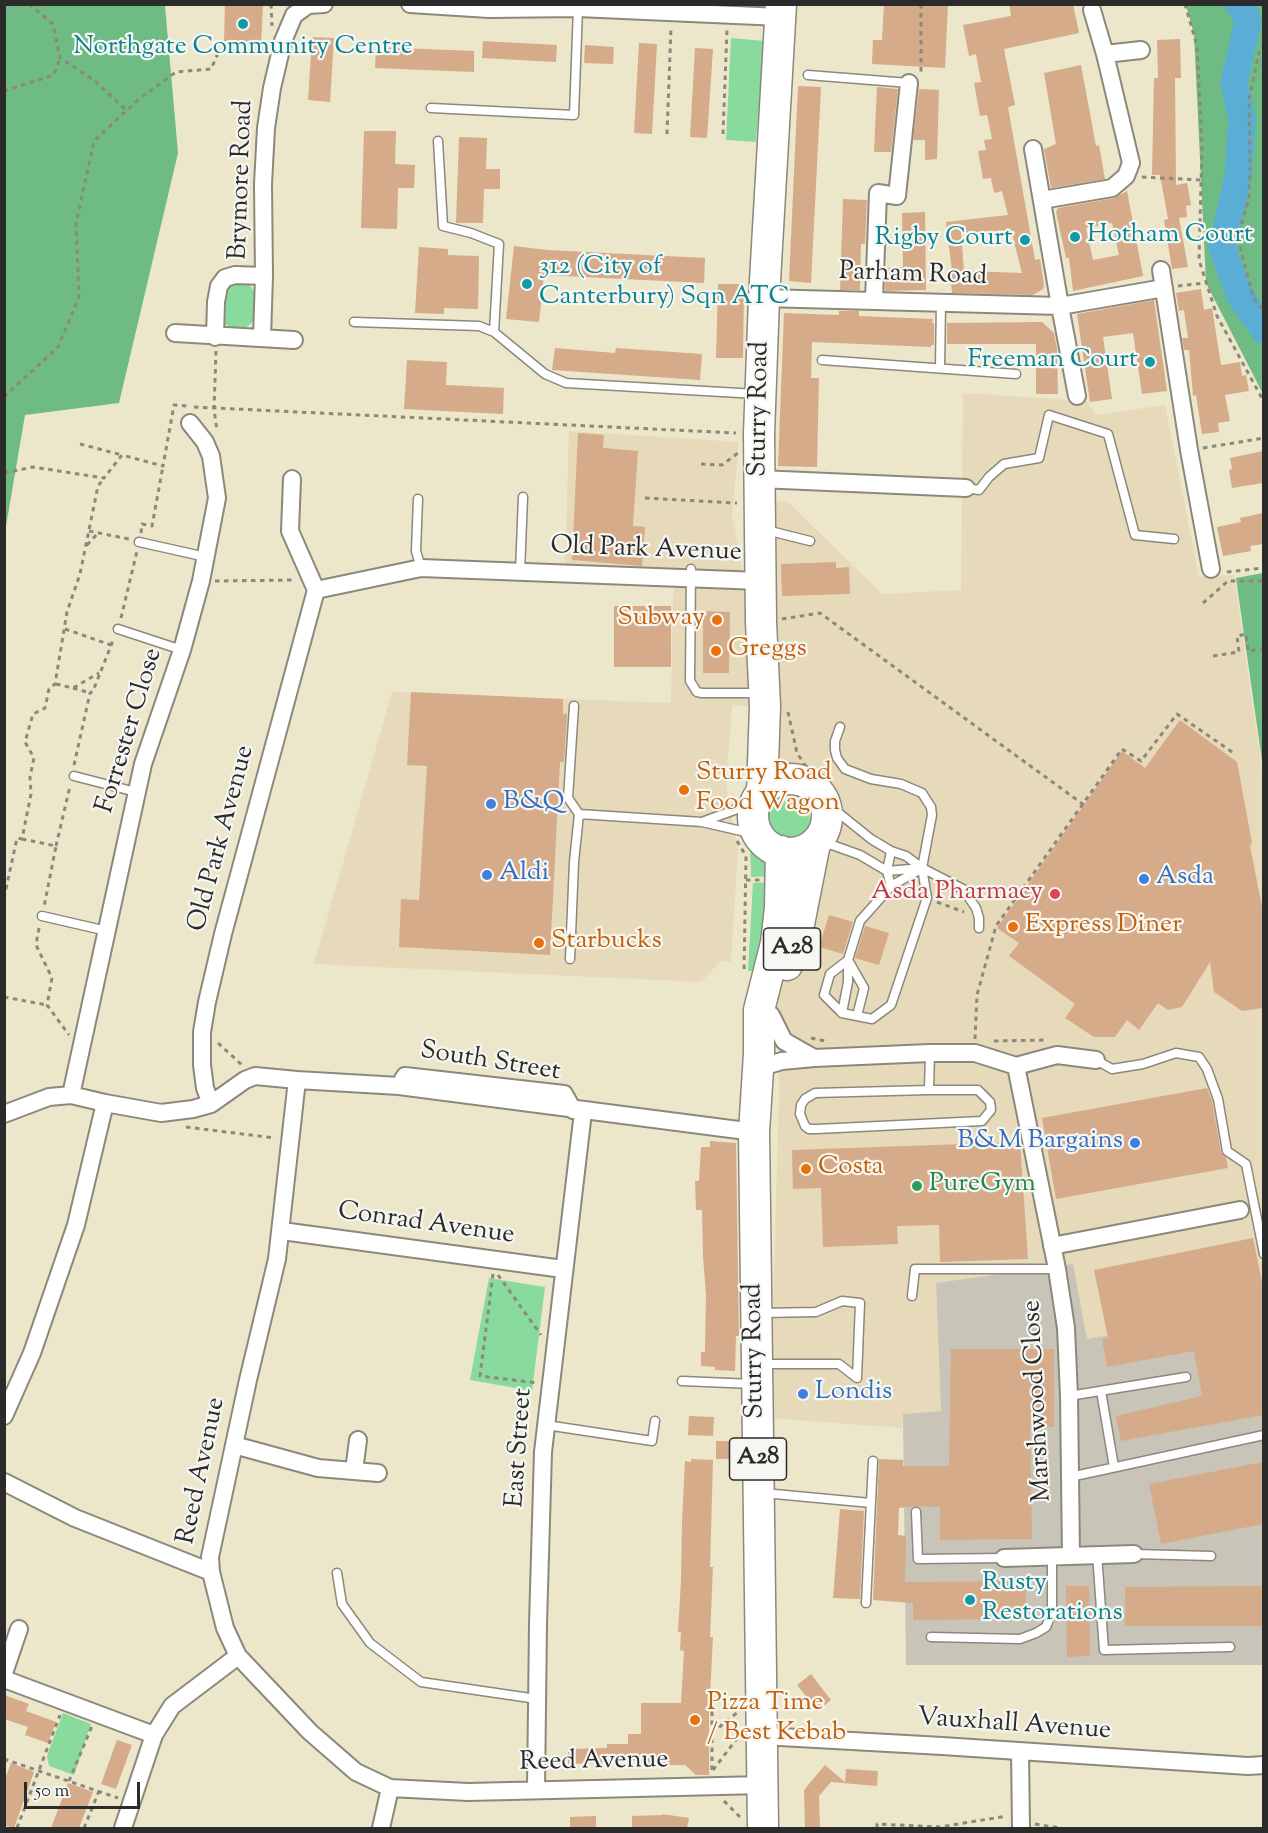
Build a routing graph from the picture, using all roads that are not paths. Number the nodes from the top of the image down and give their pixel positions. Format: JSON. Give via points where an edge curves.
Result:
{"nodes":[{"id":1,"x":324,"y":4,"type":"edge"},
{"id":2,"x":410,"y":4,"type":"edge"},
{"id":3,"x":621,"y":8,"type":"edge"},
{"id":4,"x":578,"y":9,"type":"junction"},
{"id":5,"x":1092,"y":10,"type":"dead end"},
{"id":6,"x":780,"y":11,"type":"edge"},
{"id":7,"x":1141,"y":50,"type":"dead end"},
{"id":8,"x":1105,"y":54,"type":"junction"},
{"id":9,"x":808,"y":75,"type":"dead end"},
{"id":10,"x":909,"y":83,"type":"joint"},
{"id":11,"x":431,"y":108,"type":"dead end"},
{"id":12,"x":438,"y":141,"type":"dead end"},
{"id":13,"x":1033,"y":149,"type":"dead end"},
{"id":14,"x":1042,"y":200,"type":"junction"},
{"id":15,"x":1161,"y":270,"type":"dead end"},
{"id":16,"x":264,"y":276,"type":"junction"},
{"id":17,"x":1164,"y":288,"type":"junction"},
{"id":18,"x":764,"y":298,"type":"junction"},
{"id":19,"x":874,"y":300,"type":"junction"},
{"id":20,"x":941,"y":302,"type":"junction"},
{"id":21,"x":1060,"y":306,"type":"junction"},
{"id":22,"x":354,"y":322,"type":"dead end"},
{"id":23,"x":494,"y":332,"type":"junction"},
{"id":24,"x":175,"y":333,"type":"dead end"},
{"id":25,"x":215,"y":337,"type":"junction"},
{"id":26,"x":262,"y":338,"type":"junction"},
{"id":27,"x":294,"y":340,"type":"dead end"},
{"id":28,"x":822,"y":360,"type":"dead end"},
{"id":29,"x":939,"y":368,"type":"junction"},
{"id":30,"x":1016,"y":374,"type":"dead end"},
{"id":31,"x":760,"y":394,"type":"junction"},
{"id":32,"x":1077,"y":396,"type":"dead end"},
{"id":33,"x":190,"y":423,"type":"dead end"},
{"id":34,"x":292,"y":479,"type":"dead end"},
{"id":35,"x":759,"y":479,"type":"junction"},
{"id":36,"x":966,"y":488,"type":"joint"},
{"id":37,"x":522,"y":497,"type":"dead end"},
{"id":38,"x":418,"y":499,"type":"dead end"},
{"id":39,"x":760,"y":528,"type":"junction"},
{"id":40,"x":1174,"y":539,"type":"dead end"},
{"id":41,"x":810,"y":541,"type":"dead end"},
{"id":42,"x":139,"y":542,"type":"road end"},
{"id":43,"x":206,"y":556,"type":"junction"},
{"id":44,"x":421,"y":568,"type":"junction"},
{"id":45,"x":1211,"y":569,"type":"road end"},
{"id":46,"x":520,"y":572,"type":"junction"},
{"id":47,"x":691,"y":574,"type":"junction"},
{"id":48,"x":760,"y":581,"type":"junction"},
{"id":49,"x":314,"y":585,"type":"junction"},
{"id":50,"x":118,"y":629,"type":"road end"},
{"id":51,"x":182,"y":650,"type":"junction"},
{"id":52,"x":772,"y":701,"type":"junction"},
{"id":53,"x":574,"y":706,"type":"dead end"},
{"id":54,"x":840,"y":727,"type":"dead end"},
{"id":55,"x":73,"y":776,"type":"road end"},
{"id":56,"x":814,"y":784,"type":"junction"},
{"id":57,"x":136,"y":792,"type":"junction"},
{"id":58,"x":759,"y":797,"type":"junction"},
{"id":59,"x":579,"y":813,"type":"junction"},
{"id":60,"x":702,"y":822,"type":"junction"},
{"id":61,"x":817,"y":841,"type":"junction"},
{"id":62,"x":770,"y":843,"type":"junction"},
{"id":63,"x":891,"y":851,"type":"junction"},
{"id":64,"x":922,"y":868,"type":"junction"},
{"id":65,"x":887,"y":871,"type":"junction"},
{"id":66,"x":891,"y":886,"type":"junction"},
{"id":67,"x":42,"y":916,"type":"road end"},
{"id":68,"x":979,"y":928,"type":"dead end"},
{"id":69,"x":107,"y":931,"type":"junction"},
{"id":70,"x":570,"y":959,"type":"dead end"},
{"id":71,"x":848,"y":960,"type":"junction"},
{"id":72,"x":842,"y":1013,"type":"junction"},
{"id":73,"x":771,"y":1015,"type":"junction"},
{"id":74,"x":856,"y":1016,"type":"junction"},
{"id":75,"x":930,"y":1053,"type":"junction"},
{"id":76,"x":814,"y":1058,"type":"junction"},
{"id":77,"x":1096,"y":1060,"type":"joint"},
{"id":78,"x":758,"y":1061,"type":"junction"},
{"id":79,"x":1016,"y":1066,"type":"junction"},
{"id":80,"x":297,"y":1080,"type":"junction"},
{"id":81,"x":929,"y":1090,"type":"junction"},
{"id":82,"x":71,"y":1095,"type":"junction"},
{"id":83,"x":105,"y":1103,"type":"junction"},
{"id":84,"x":211,"y":1104,"type":"junction"},
{"id":85,"x":578,"y":1111,"type":"junction"},
{"id":86,"x":4,"y":1114,"type":"edge"},
{"id":87,"x":754,"y":1132,"type":"junction"},
{"id":88,"x":1240,"y":1210,"type":"dead end"},
{"id":89,"x":282,"y":1231,"type":"junction"},
{"id":90,"x":1052,"y":1246,"type":"junction"},
{"id":91,"x":1263,"y":1254,"type":"edge"},
{"id":92,"x":563,"y":1269,"type":"junction"},
{"id":93,"x":1057,"y":1269,"type":"junction"},
{"id":94,"x":912,"y":1296,"type":"dead end"},
{"id":95,"x":756,"y":1313,"type":"junction"},
{"id":96,"x":756,"y":1374,"type":"junction"},
{"id":97,"x":1186,"y":1377,"type":"dead end"},
{"id":98,"x":682,"y":1381,"type":"dead end"},
{"id":99,"x":1101,"y":1391,"type":"junction"},
{"id":100,"x":1069,"y":1396,"type":"junction"},
{"id":101,"x":4,"y":1416,"type":"edge"},
{"id":102,"x":656,"y":1421,"type":"dead end"},
{"id":103,"x":546,"y":1425,"type":"junction"},
{"id":104,"x":1263,"y":1435,"type":"edge"},
{"id":105,"x":358,"y":1440,"type":"dead end"},
{"id":106,"x":234,"y":1445,"type":"junction"},
{"id":107,"x":873,"y":1461,"type":"dead end"},
{"id":108,"x":1114,"y":1467,"type":"junction"},
{"id":109,"x":354,"y":1471,"type":"junction"},
{"id":110,"x":378,"y":1473,"type":"dead end"},
{"id":111,"x":1070,"y":1477,"type":"junction"},
{"id":112,"x":4,"y":1482,"type":"edge"},
{"id":113,"x":758,"y":1493,"type":"junction"},
{"id":114,"x":871,"y":1503,"type":"junction"},
{"id":115,"x":916,"y":1512,"type":"dead end"},
{"id":116,"x":1097,"y":1554,"type":"junction"},
{"id":117,"x":1134,"y":1554,"type":"joint"},
{"id":118,"x":1071,"y":1555,"type":"junction"},
{"id":119,"x":1211,"y":1556,"type":"dead end"},
{"id":120,"x":1052,"y":1557,"type":"junction"},
{"id":121,"x":1004,"y":1558,"type":"joint"},
{"id":122,"x":211,"y":1572,"type":"junction"},
{"id":123,"x":337,"y":1573,"type":"dead end"},
{"id":124,"x":866,"y":1603,"type":"dead end"},
{"id":125,"x":19,"y":1629,"type":"dead end"},
{"id":126,"x":931,"y":1637,"type":"dead end"},
{"id":127,"x":1230,"y":1647,"type":"dead end"},
{"id":128,"x":238,"y":1656,"type":"junction"},
{"id":129,"x":4,"y":1673,"type":"edge"},
{"id":130,"x":4,"y":1679,"type":"edge"},
{"id":131,"x":538,"y":1699,"type":"junction"},
{"id":132,"x":154,"y":1735,"type":"junction"},
{"id":133,"x":750,"y":1736,"type":"junction"},
{"id":134,"x":1020,"y":1752,"type":"junction"},
{"id":135,"x":1263,"y":1765,"type":"edge"},
{"id":136,"x":763,"y":1785,"type":"junction"},
{"id":137,"x":390,"y":1788,"type":"junction"},
{"id":138,"x":536,"y":1790,"type":"junction"},
{"id":139,"x":1021,"y":1822,"type":"edge"},
{"id":140,"x":763,"y":1827,"type":"edge"},
{"id":141,"x":123,"y":1828,"type":"edge"},
{"id":142,"x":381,"y":1828,"type":"edge"}],
"edges":[{"from":1,"to":16,"type":"street","name":"Brymore Road","via":[[308,5],[294,15],[279,57],[266,128]]},
{"from":2,"to":4,"type":"street"},
{"from":3,"to":4,"type":"street"},
{"from":3,"to":6,"type":"street","via":[[728,16]]},
{"from":4,"to":11,"type":"lane","via":[[574,115]]},
{"from":5,"to":8,"type":"street"},
{"from":6,"to":18,"type":"highway","name":"Sturry Road","number":"A28"},
{"from":7,"to":8,"type":"street"},
{"from":8,"to":14,"type":"street","via":[[1131,164],[1126,176],[1112,188]]},
{"from":9,"to":10,"type":"lane"},
{"from":10,"to":19,"type":"street","via":[[897,195],[878,193]]},
{"from":12,"to":23,"type":"lane","via":[[442,226],[471,232],[499,244]]},
{"from":13,"to":14,"type":"street"},
{"from":14,"to":21,"type":"street"},
{"from":15,"to":17,"type":"street"},
{"from":16,"to":25,"type":"street","name":"Brymore Road","via":[[225,278],[216,302]]},
{"from":16,"to":26,"type":"street","name":"Brymore Road"},
{"from":17,"to":21,"type":"street","name":"Parham Road"},
{"from":17,"to":45,"type":"street"},
{"from":18,"to":19,"type":"street","name":"Parham Road"},
{"from":18,"to":31,"type":"highway","name":"Sturry Road","number":"A28"},
{"from":19,"to":20,"type":"street","name":"Parham Road"},
{"from":20,"to":21,"type":"street","name":"Parham Road"},
{"from":20,"to":29,"type":"lane"},
{"from":21,"to":32,"type":"street"},
{"from":22,"to":23,"type":"lane","via":[[478,326]]},
{"from":23,"to":31,"type":"lane","via":[[545,374],[566,383]]},
{"from":24,"to":25,"type":"street"},
{"from":25,"to":26,"type":"street"},
{"from":26,"to":27,"type":"street"},
{"from":28,"to":29,"type":"lane"},
{"from":29,"to":30,"type":"lane"},
{"from":31,"to":35,"type":"highway","name":"Sturry Road","number":"A28"},
{"from":33,"to":43,"type":"street","name":"Forrester Close","via":[[206,442],[217,498]]},
{"from":34,"to":49,"type":"street","via":[[290,531]]},
{"from":35,"to":36,"type":"street"},
{"from":35,"to":39,"type":"highway","name":"Sturry Road","number":"A28"},
{"from":36,"to":40,"type":"lane","via":[[979,490],[1004,464],[1039,458],[1049,415],[1108,434],[1135,535]]},
{"from":37,"to":46,"type":"lane"},
{"from":38,"to":44,"type":"lane","via":[[416,551]]},
{"from":39,"to":41,"type":"lane"},
{"from":39,"to":48,"type":"highway","name":"Sturry Road","number":"A28"},
{"from":42,"to":43,"type":"lane"},
{"from":43,"to":51,"type":"street","name":"Forrester Close"},
{"from":44,"to":46,"type":"street","name":"Old Park Avenue"},
{"from":44,"to":49,"type":"street","name":"Old Park Avenue"},
{"from":46,"to":47,"type":"street","name":"Old Park Avenue"},
{"from":47,"to":48,"type":"street","name":"Old Park Avenue"},
{"from":47,"to":52,"type":"lane","via":[[690,681],[697,692]]},
{"from":48,"to":52,"type":"highway","name":"Sturry Road","number":"A28"},
{"from":49,"to":84,"type":"street","name":"Old Park Avenue","via":[[223,934],[202,1030],[202,1065]]},
{"from":50,"to":51,"type":"lane"},
{"from":51,"to":57,"type":"street","name":"Forrester Close"},
{"from":52,"to":56,"type":"highway","name":"Sturry Road","number":"A28","via":[[781,758]]},
{"from":52,"to":58,"type":"highway","name":"Sturry Road","number":"A28"},
{"from":53,"to":59,"type":"lane","via":[[568,798]]},
{"from":54,"to":64,"type":"lane","via":[[835,750],[845,769],[871,780],[901,784],[922,793],[927,800],[932,825]]},
{"from":55,"to":57,"type":"lane"},
{"from":56,"to":58,"type":"highway","via":[[779,781],[769,785]]},
{"from":56,"to":61,"type":"highway","name":"Sturry Road","number":"A28","via":[[827,815]]},
{"from":56,"to":63,"type":"lane","via":[[835,810]]},
{"from":57,"to":69,"type":"street","name":"Forrester Close"},
{"from":58,"to":60,"type":"lane"},
{"from":58,"to":62,"type":"highway","name":"Sturry Road","number":"A28","via":[[754,824]]},
{"from":59,"to":60,"type":"lane"},
{"from":59,"to":70,"type":"lane"},
{"from":60,"to":62,"type":"lane"},
{"from":61,"to":62,"type":"highway","via":[[794,853]]},
{"from":61,"to":65,"type":"lane","via":[[860,855]]},
{"from":61,"to":73,"type":"highway","name":"Sturry Road","number":"A28","via":[[798,929]]},
{"from":62,"to":78,"type":"highway","name":"Sturry Road","number":"A28","via":[[780,908],[776,943],[759,1010]]},
{"from":63,"to":64,"type":"lane"},
{"from":63,"to":65,"type":"lane"},
{"from":64,"to":65,"type":"lane"},
{"from":64,"to":66,"type":"lane"},
{"from":64,"to":68,"type":"lane","via":[[969,895]]},
{"from":64,"to":74,"type":"lane","via":[[927,898],[891,1005],[872,1019]]},
{"from":65,"to":66,"type":"lane"},
{"from":66,"to":71,"type":"lane","via":[[860,921]]},
{"from":67,"to":69,"type":"lane"},
{"from":69,"to":82,"type":"street","name":"Forrester Close"},
{"from":71,"to":72,"type":"lane"},
{"from":71,"to":72,"type":"lane","via":[[830,974],[824,995]]},
{"from":71,"to":74,"type":"lane","via":[[864,988]]},
{"from":72,"to":74,"type":"lane"},
{"from":73,"to":76,"type":"street","via":[[784,1041]]},
{"from":73,"to":78,"type":"highway","name":"Sturry Road","number":"A28"},
{"from":75,"to":76,"type":"street"},
{"from":75,"to":79,"type":"street","via":[[975,1053]]},
{"from":75,"to":81,"type":"lane"},
{"from":76,"to":78,"type":"street"},
{"from":77,"to":79,"type":"street","via":[[1057,1055]]},
{"from":77,"to":91,"type":"lane","via":[[1112,1069],[1176,1053],[1199,1057],[1218,1099],[1227,1151],[1246,1164]]},
{"from":78,"to":87,"type":"highway","name":"Sturry Road","number":"A28"},
{"from":79,"to":90,"type":"street","name":"Marshwood Close"},
{"from":80,"to":84,"type":"street","name":"South Street","via":[[255,1076]]},
{"from":80,"to":85,"type":"street","name":"South Street","via":[[399,1086]]},
{"from":80,"to":89,"type":"street","name":"Reed Avenue"},
{"from":81,"to":81,"type":"lane","via":[[978,1090],[992,1110],[982,1121],[817,1129],[805,1126],[800,1114],[801,1105],[815,1093]]},
{"from":82,"to":83,"type":"street"},
{"from":82,"to":86,"type":"street","via":[[49,1097]]},
{"from":83,"to":84,"type":"street","via":[[161,1113]]},
{"from":83,"to":101,"type":"street","via":[[76,1225],[32,1353]]},
{"from":85,"to":87,"type":"street","name":"South Street"},
{"from":85,"to":92,"type":"street","name":"East Street"},
{"from":87,"to":95,"type":"highway","name":"Sturry Road","number":"A28"},
{"from":88,"to":90,"type":"street"},
{"from":89,"to":92,"type":"street","name":"Conrad Avenue"},
{"from":89,"to":106,"type":"street","name":"Reed Avenue"},
{"from":90,"to":93,"type":"street","name":"Marshwood Close"},
{"from":92,"to":103,"type":"street","name":"East Street"},
{"from":93,"to":94,"type":"lane","via":[[915,1269]]},
{"from":93,"to":100,"type":"street","name":"Marshwood Close","via":[[1066,1328]]},
{"from":95,"to":96,"type":"highway","name":"Sturry Road","number":"A28"},
{"from":95,"to":96,"type":"lane","via":[[816,1312],[842,1301],[860,1303],[857,1378],[839,1364]]},
{"from":96,"to":98,"type":"lane"},
{"from":96,"to":113,"type":"highway","name":"Sturry Road","number":"A28"},
{"from":97,"to":99,"type":"lane"},
{"from":99,"to":100,"type":"lane"},
{"from":99,"to":108,"type":"lane"},
{"from":100,"to":111,"type":"street","name":"Marshwood Close"},
{"from":102,"to":103,"type":"lane","via":[[652,1441]]},
{"from":103,"to":131,"type":"street","name":"East Street"},
{"from":104,"to":108,"type":"lane"},
{"from":105,"to":109,"type":"street"},
{"from":106,"to":109,"type":"street","via":[[318,1468]]},
{"from":106,"to":122,"type":"street","name":"Reed Avenue","via":[[210,1557]]},
{"from":107,"to":114,"type":"lane"},
{"from":108,"to":111,"type":"lane"},
{"from":109,"to":110,"type":"street"},
{"from":111,"to":118,"type":"street","name":"Marshwood Close"},
{"from":112,"to":122,"type":"street","via":[[75,1518]]},
{"from":113,"to":114,"type":"lane"},
{"from":113,"to":133,"type":"highway","name":"Sturry Road","number":"A28"},
{"from":114,"to":124,"type":"lane"},
{"from":115,"to":121,"type":"lane","via":[[918,1559]]},
{"from":116,"to":117,"type":"street"},
{"from":116,"to":118,"type":"street"},
{"from":116,"to":127,"type":"lane","via":[[1104,1650]]},
{"from":117,"to":119,"type":"lane"},
{"from":118,"to":120,"type":"street"},
{"from":120,"to":121,"type":"street"},
{"from":120,"to":126,"type":"lane","via":[[1052,1612],[1046,1627],[1036,1634],[1020,1639]]},
{"from":122,"to":128,"type":"street","name":"Reed Avenue","via":[[225,1628]]},
{"from":123,"to":131,"type":"lane","via":[[342,1604],[370,1643],[421,1682]]},
{"from":125,"to":129,"type":"street"},
{"from":128,"to":132,"type":"street","via":[[172,1706]]},
{"from":128,"to":137,"type":"street","name":"Reed Avenue","via":[[310,1732],[356,1772]]},
{"from":130,"to":132,"type":"street"},
{"from":131,"to":138,"type":"street","name":"East Street"},
{"from":132,"to":141,"type":"street"},
{"from":133,"to":134,"type":"street","name":"Vauxhall Avenue"},
{"from":133,"to":136,"type":"highway","name":"Sturry Road","number":"A28"},
{"from":134,"to":135,"type":"street","name":"Vauxhall Avenue"},
{"from":134,"to":139,"type":"street"},
{"from":136,"to":138,"type":"street","name":"Reed Avenue","via":[[711,1775]]},
{"from":136,"to":140,"type":"highway","name":"Sturry Road","number":"A28"},
{"from":137,"to":138,"type":"street","name":"Reed Avenue"},
{"from":137,"to":142,"type":"street"}]}
